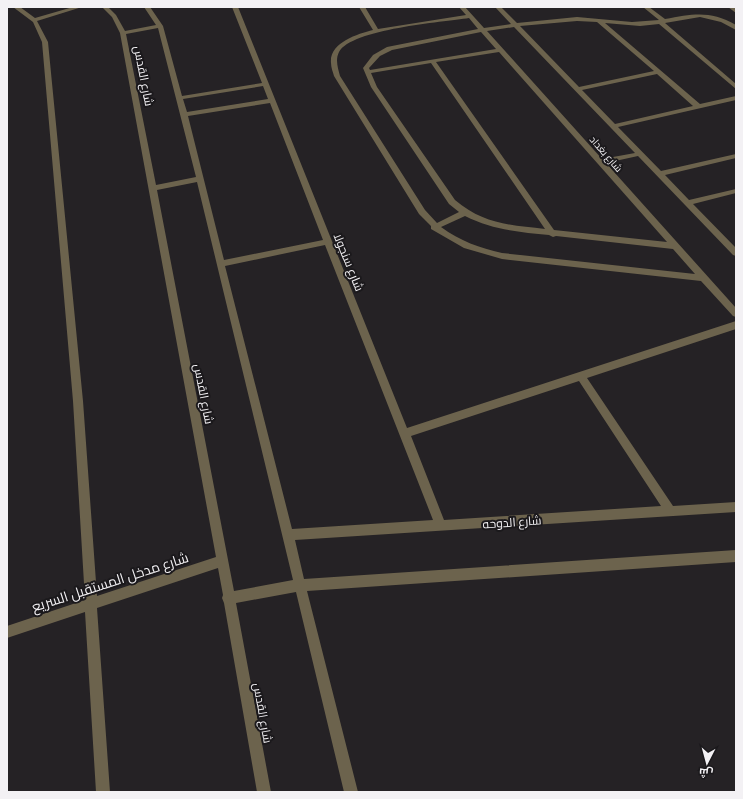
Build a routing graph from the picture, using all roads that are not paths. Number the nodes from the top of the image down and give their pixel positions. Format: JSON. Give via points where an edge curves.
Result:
{"nodes":[{"id":1,"x":16,"y":7,"type":"edge"},
{"id":2,"x":79,"y":7,"type":"edge"},
{"id":3,"x":105,"y":7,"type":"edge"},
{"id":4,"x":147,"y":7,"type":"edge"},
{"id":5,"x":235,"y":7,"type":"edge"},
{"id":6,"x":362,"y":7,"type":"edge"},
{"id":7,"x":462,"y":7,"type":"edge"},
{"id":8,"x":498,"y":7,"type":"edge"},
{"id":9,"x":646,"y":7,"type":"edge"},
{"id":10,"x":731,"y":7,"type":"edge"},
{"id":11,"x":736,"y":11,"type":"edge"},
{"id":12,"x":470,"y":16,"type":"junction"},
{"id":13,"x":34,"y":20,"type":"junction"},
{"id":14,"x":598,"y":20,"type":"junction"},
{"id":15,"x":662,"y":22,"type":"junction"},
{"id":16,"x":160,"y":26,"type":"junction"},
{"id":17,"x":516,"y":26,"type":"junction"},
{"id":18,"x":736,"y":28,"type":"edge"},
{"id":19,"x":483,"y":30,"type":"junction"},
{"id":20,"x":376,"y":31,"type":"junction"},
{"id":21,"x":123,"y":33,"type":"junction"},
{"id":22,"x":500,"y":50,"type":"junction"},
{"id":23,"x":432,"y":61,"type":"junction"},
{"id":24,"x":367,"y":72,"type":"junction"},
{"id":25,"x":659,"y":72,"type":"junction"},
{"id":26,"x":266,"y":84,"type":"junction"},
{"id":27,"x":736,"y":87,"type":"edge"},
{"id":28,"x":577,"y":89,"type":"junction"},
{"id":29,"x":180,"y":98,"type":"junction"},
{"id":30,"x":736,"y":98,"type":"edge"},
{"id":31,"x":273,"y":100,"type":"junction"},
{"id":32,"x":698,"y":107,"type":"junction"},
{"id":33,"x":184,"y":115,"type":"junction"},
{"id":34,"x":613,"y":126,"type":"junction"},
{"id":35,"x":639,"y":154,"type":"junction"},
{"id":36,"x":736,"y":156,"type":"edge"},
{"id":37,"x":600,"y":162,"type":"junction"},
{"id":38,"x":659,"y":174,"type":"junction"},
{"id":39,"x":199,"y":179,"type":"junction"},
{"id":40,"x":152,"y":188,"type":"junction"},
{"id":41,"x":736,"y":191,"type":"edge"},
{"id":42,"x":687,"y":203,"type":"junction"},
{"id":43,"x":464,"y":213,"type":"junction"},
{"id":44,"x":434,"y":227,"type":"junction"},
{"id":45,"x":553,"y":234,"type":"junction"},
{"id":46,"x":328,"y":242,"type":"junction"},
{"id":47,"x":674,"y":246,"type":"junction"},
{"id":48,"x":736,"y":253,"type":"edge"},
{"id":49,"x":220,"y":264,"type":"junction"},
{"id":50,"x":703,"y":278,"type":"junction"},
{"id":51,"x":736,"y":314,"type":"edge"},
{"id":52,"x":736,"y":325,"type":"edge"},
{"id":53,"x":581,"y":376,"type":"junction"},
{"id":54,"x":404,"y":434,"type":"junction"},
{"id":55,"x":736,"y":506,"type":"edge"},
{"id":56,"x":670,"y":511,"type":"junction"},
{"id":57,"x":441,"y":526,"type":"junction"},
{"id":58,"x":288,"y":535,"type":"junction"},
{"id":59,"x":736,"y":556,"type":"edge"},
{"id":60,"x":223,"y":561,"type":"junction"},
{"id":61,"x":300,"y":585,"type":"junction"},
{"id":62,"x":228,"y":598,"type":"junction"},
{"id":63,"x":91,"y":603,"type":"junction"},
{"id":64,"x":7,"y":632,"type":"edge"},
{"id":65,"x":103,"y":792,"type":"edge"},
{"id":66,"x":264,"y":792,"type":"edge"},
{"id":67,"x":351,"y":792,"type":"edge"}],
"edges":[{"from":1,"to":13,"type":"street"},
{"from":2,"to":13,"type":"street"},
{"from":3,"to":21,"type":"street","name":"شارع القدس","via":[[114,16]]},
{"from":4,"to":16,"type":"street"},
{"from":5,"to":26,"type":"street","name":"شارع سنجولا"},
{"from":6,"to":20,"type":"street"},
{"from":7,"to":12,"type":"street","name":"شارع بغداد"},
{"from":8,"to":17,"type":"street","name":"شارع بغداد"},
{"from":9,"to":15,"type":"street"},
{"from":10,"to":11,"type":"street"},
{"from":12,"to":19,"type":"street","name":"شارع بغداد"},
{"from":12,"to":20,"type":"street"},
{"from":13,"to":63,"type":"street","via":[[42,30],[45,42],[78,401]]},
{"from":14,"to":15,"type":"street","via":[[639,24]]},
{"from":14,"to":17,"type":"street","via":[[560,20]]},
{"from":14,"to":25,"type":"street"},
{"from":15,"to":18,"type":"street","via":[[693,15],[710,15]]},
{"from":15,"to":27,"type":"street"},
{"from":16,"to":21,"type":"street"},
{"from":16,"to":29,"type":"street"},
{"from":17,"to":19,"type":"street"},
{"from":17,"to":28,"type":"street","name":"شارع بغداد"},
{"from":19,"to":22,"type":"street","name":"شارع بغداد"},
{"from":19,"to":24,"type":"street","via":[[382,52],[372,59],[366,68]]},
{"from":20,"to":44,"type":"street","via":[[343,44],[332,60],[333,68],[422,212]]},
{"from":21,"to":40,"type":"street","name":"شارع القدس"},
{"from":22,"to":23,"type":"street"},
{"from":22,"to":37,"type":"street","name":"شارع بغداد"},
{"from":23,"to":24,"type":"street"},
{"from":23,"to":45,"type":"street"},
{"from":24,"to":43,"type":"street","via":[[374,87],[452,202]]},
{"from":25,"to":28,"type":"street"},
{"from":25,"to":32,"type":"street"},
{"from":26,"to":29,"type":"street"},
{"from":26,"to":31,"type":"street","name":"شارع سنجولا"},
{"from":28,"to":34,"type":"street","name":"شارع بغداد"},
{"from":29,"to":33,"type":"street"},
{"from":30,"to":32,"type":"street"},
{"from":31,"to":33,"type":"street"},
{"from":31,"to":46,"type":"street","name":"شارع سنجولا"},
{"from":32,"to":34,"type":"street"},
{"from":33,"to":39,"type":"street"},
{"from":34,"to":35,"type":"street","name":"شارع بغداد"},
{"from":35,"to":37,"type":"street"},
{"from":35,"to":38,"type":"street","name":"شارع بغداد"},
{"from":36,"to":38,"type":"street"},
{"from":37,"to":47,"type":"street","name":"شارع بغداد"},
{"from":38,"to":42,"type":"street","name":"شارع بغداد"},
{"from":39,"to":40,"type":"street"},
{"from":39,"to":49,"type":"street"},
{"from":40,"to":60,"type":"street","name":"شارع القدس"},
{"from":41,"to":42,"type":"street"},
{"from":42,"to":48,"type":"street","name":"شارع بغداد"},
{"from":43,"to":44,"type":"street"},
{"from":43,"to":45,"type":"street","via":[[502,227]]},
{"from":44,"to":50,"type":"street","via":[[453,240],[476,250],[502,256]]},
{"from":45,"to":47,"type":"street"},
{"from":46,"to":49,"type":"street"},
{"from":46,"to":54,"type":"street","name":"شارع سنجولا"},
{"from":47,"to":50,"type":"street","name":"شارع بغداد"},
{"from":49,"to":58,"type":"street"},
{"from":50,"to":51,"type":"street","name":"شارع بغداد"},
{"from":52,"to":53,"type":"street"},
{"from":53,"to":54,"type":"street"},
{"from":53,"to":56,"type":"street"},
{"from":54,"to":57,"type":"street","name":"شارع سنجولا"},
{"from":55,"to":56,"type":"street","name":"شارع الدوحه"},
{"from":56,"to":57,"type":"street","name":"شارع الدوحه"},
{"from":57,"to":58,"type":"street","name":"شارع الدوحه"},
{"from":58,"to":61,"type":"street"},
{"from":59,"to":61,"type":"street"},
{"from":60,"to":62,"type":"street","name":"شارع القدس"},
{"from":60,"to":63,"type":"street","name":"شارع مدخل المستقبل السريع"},
{"from":61,"to":62,"type":"street"},
{"from":61,"to":67,"type":"street"},
{"from":62,"to":66,"type":"street","name":"شارع القدس"},
{"from":63,"to":64,"type":"street","name":"شارع مدخل المستقبل السريع"},
{"from":63,"to":65,"type":"street"}]}
